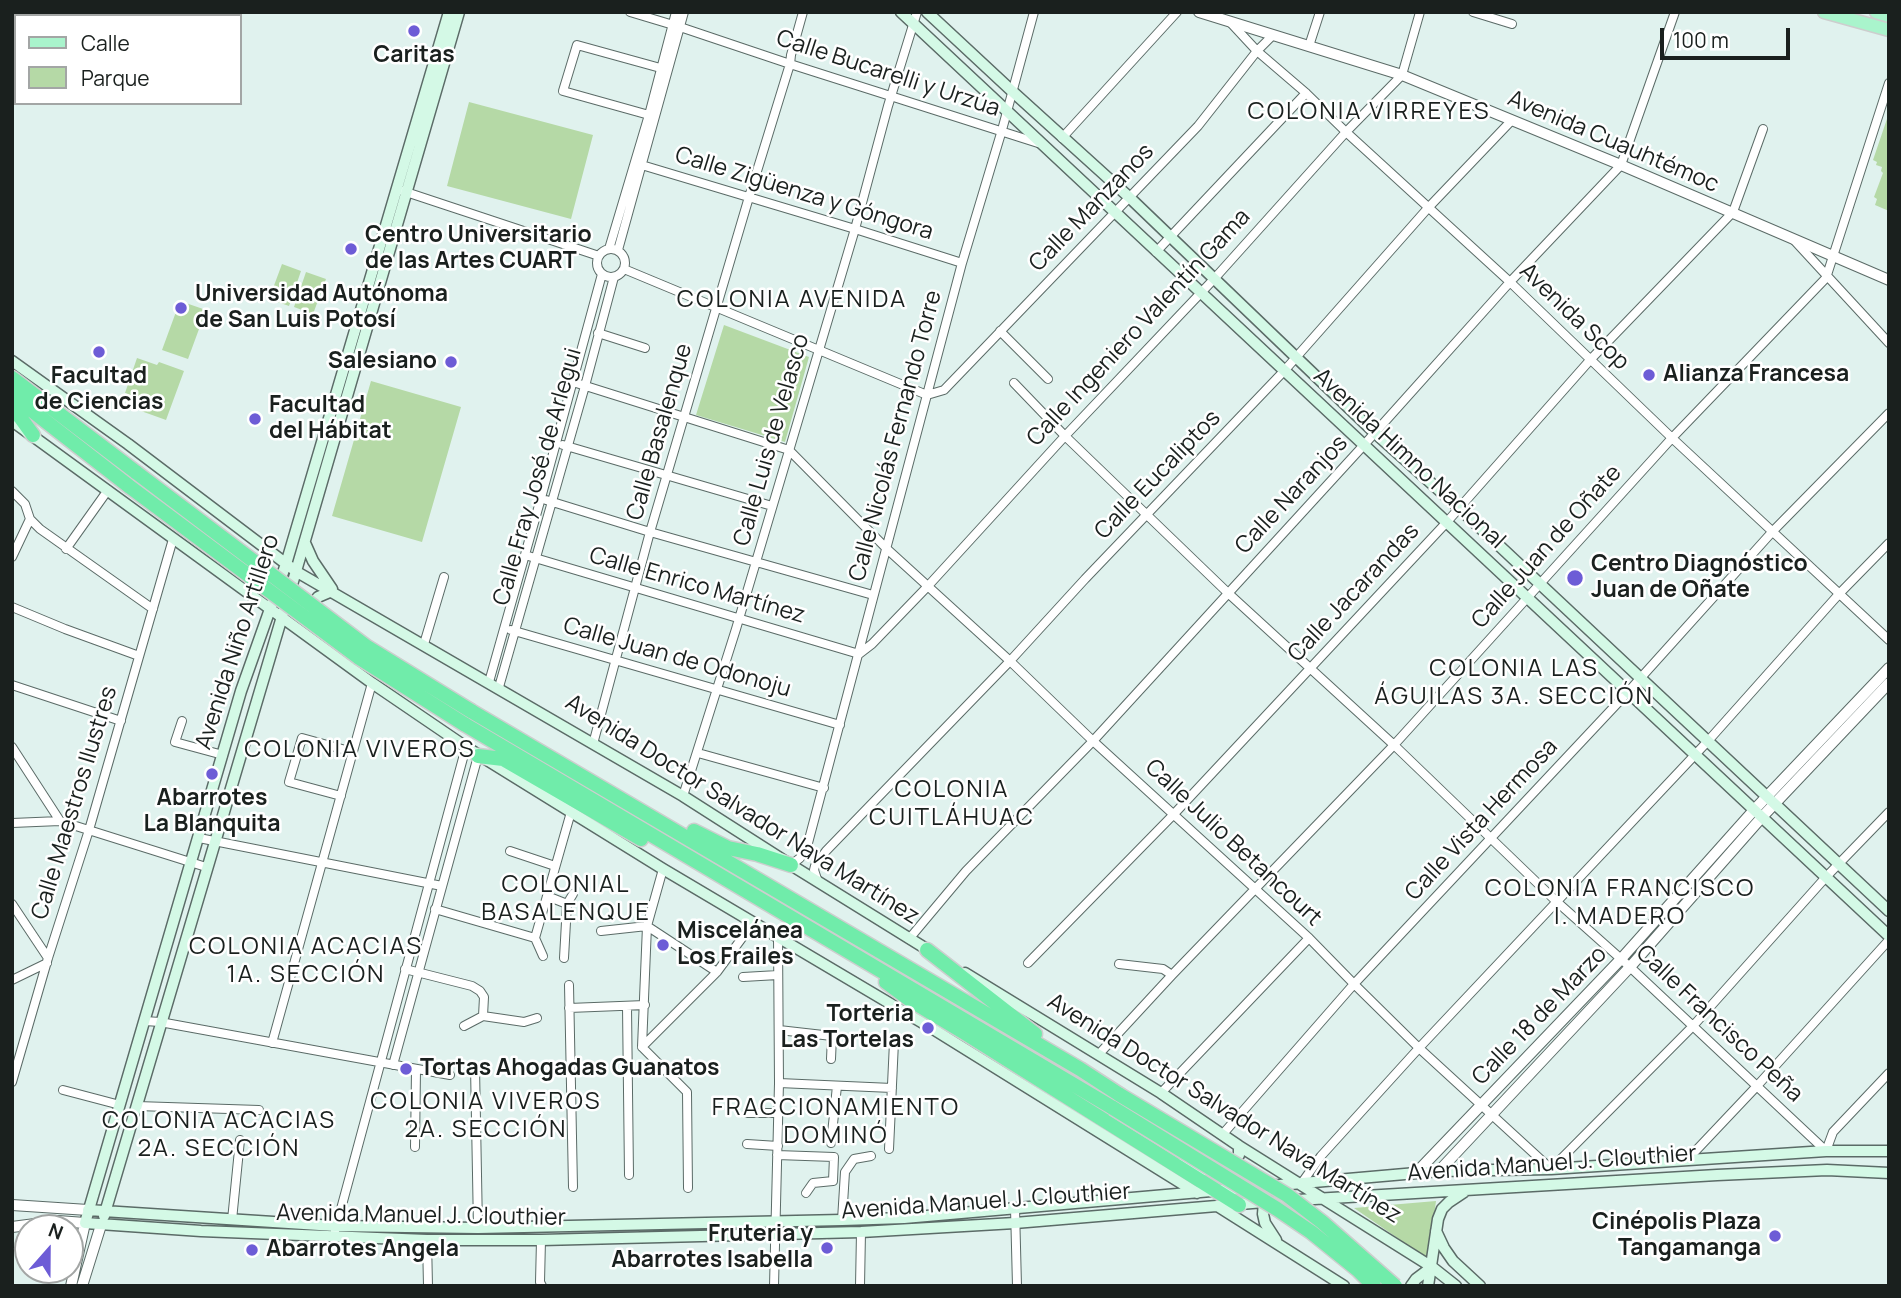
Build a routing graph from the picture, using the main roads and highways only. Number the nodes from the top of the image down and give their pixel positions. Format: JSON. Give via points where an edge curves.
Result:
{"nodes":[{"id":1,"x":449,"y":12,"type":"edge"},
{"id":2,"x":459,"y":12,"type":"edge"},
{"id":3,"x":901,"y":12,"type":"edge"},
{"id":4,"x":928,"y":12,"type":"edge"},
{"id":5,"x":1824,"y":12,"type":"edge"},
{"id":6,"x":1876,"y":12,"type":"edge"},
{"id":7,"x":1889,"y":16,"type":"edge"},
{"id":8,"x":1889,"y":30,"type":"edge"},
{"id":9,"x":401,"y":190,"type":"junction"},
{"id":10,"x":354,"y":352,"type":"junction"},
{"id":11,"x":12,"y":361,"type":"edge"},
{"id":12,"x":12,"y":378,"type":"edge"},
{"id":13,"x":12,"y":395,"type":"edge"},
{"id":14,"x":12,"y":410,"type":"edge"},
{"id":15,"x":12,"y":421,"type":"edge"},
{"id":16,"x":33,"y":435,"type":"junction"},
{"id":17,"x":251,"y":537,"type":"junction"},
{"id":18,"x":293,"y":539,"type":"junction"},
{"id":19,"x":305,"y":543,"type":"junction"},
{"id":20,"x":265,"y":548,"type":"junction"},
{"id":21,"x":286,"y":564,"type":"junction"},
{"id":22,"x":297,"y":572,"type":"junction"},
{"id":23,"x":235,"y":583,"type":"junction"},
{"id":24,"x":334,"y":593,"type":"junction"},
{"id":25,"x":270,"y":608,"type":"junction"},
{"id":26,"x":282,"y":617,"type":"junction"},
{"id":27,"x":307,"y":636,"type":"junction"},
{"id":28,"x":468,"y":717,"type":"junction"},
{"id":29,"x":478,"y":756,"type":"junction"},
{"id":30,"x":625,"y":801,"type":"junction"},
{"id":31,"x":791,"y":865,"type":"junction"},
{"id":32,"x":707,"y":867,"type":"junction"},
{"id":33,"x":1889,"y":911,"type":"edge"},
{"id":34,"x":820,"y":934,"type":"junction"},
{"id":35,"x":1889,"y":938,"type":"edge"},
{"id":36,"x":927,"y":950,"type":"junction"},
{"id":37,"x":933,"y":1030,"type":"junction"},
{"id":38,"x":965,"y":1032,"type":"junction"},
{"id":39,"x":1080,"y":1069,"type":"junction"},
{"id":40,"x":1030,"y":1074,"type":"junction"},
{"id":41,"x":1041,"y":1095,"type":"junction"},
{"id":42,"x":1116,"y":1101,"type":"junction"},
{"id":43,"x":1239,"y":1146,"type":"junction"},
{"id":44,"x":1889,"y":1151,"type":"edge"},
{"id":45,"x":1159,"y":1154,"type":"junction"},
{"id":46,"x":1551,"y":1169,"type":"junction"},
{"id":47,"x":1889,"y":1173,"type":"edge"},
{"id":48,"x":1301,"y":1184,"type":"junction"},
{"id":49,"x":1269,"y":1185,"type":"junction"},
{"id":50,"x":1548,"y":1186,"type":"junction"},
{"id":51,"x":1217,"y":1191,"type":"junction"},
{"id":52,"x":1466,"y":1191,"type":"junction"},
{"id":53,"x":1196,"y":1193,"type":"junction"},
{"id":54,"x":1325,"y":1200,"type":"junction"},
{"id":55,"x":1264,"y":1202,"type":"junction"},
{"id":56,"x":1239,"y":1205,"type":"junction"},
{"id":57,"x":1218,"y":1206,"type":"junction"},
{"id":58,"x":89,"y":1210,"type":"junction"},
{"id":59,"x":105,"y":1212,"type":"junction"},
{"id":60,"x":85,"y":1223,"type":"joint"},
{"id":61,"x":101,"y":1225,"type":"junction"},
{"id":62,"x":335,"y":1231,"type":"junction"},
{"id":63,"x":1436,"y":1231,"type":"junction"},
{"id":64,"x":1280,"y":1244,"type":"junction"},
{"id":65,"x":1432,"y":1267,"type":"junction"},
{"id":66,"x":1344,"y":1286,"type":"edge"},
{"id":67,"x":1374,"y":1286,"type":"edge"},
{"id":68,"x":1395,"y":1286,"type":"edge"},
{"id":69,"x":1411,"y":1286,"type":"edge"},
{"id":70,"x":1428,"y":1286,"type":"edge"},
{"id":71,"x":1457,"y":1286,"type":"edge"},
{"id":72,"x":1480,"y":1286,"type":"edge"}],
"edges":[{"from":1,"to":9,"type":"main road","name":"Avenida Niño Artillero"},
{"from":2,"to":9,"type":"main road","name":"Avenida Niño Artillero"},
{"from":3,"to":35,"type":"main road","name":"Avenida Himno Nacional"},
{"from":4,"to":33,"type":"main road","name":"Avenida Himno Nacional"},
{"from":5,"to":8,"type":"main road"},
{"from":6,"to":7,"type":"main road"},
{"from":9,"to":10,"type":"main road","name":"Avenida Niño Artillero"},
{"from":10,"to":18,"type":"main road","name":"Avenida Niño Artillero"},
{"from":10,"to":19,"type":"main road","name":"Avenida Niño Artillero"},
{"from":11,"to":17,"type":"main road","name":"Avenida Doctor Salvador Nava Martínez"},
{"from":12,"to":28,"type":"highway","name":"Avenida Doctor Salvador Nava Martínez","bridge":true},
{"from":13,"to":28,"type":"highway","name":"Avenida Doctor Salvador Nava Martínez","bridge":true,"via":[[358,657]]},
{"from":14,"to":16,"type":"highway"},
{"from":15,"to":16,"type":"main road"},
{"from":16,"to":23,"type":"main road"},
{"from":17,"to":20,"type":"main road","name":"Avenida Doctor Salvador Nava Martínez"},
{"from":17,"to":23,"type":"main road","via":[[253,566]]},
{"from":18,"to":20,"type":"main road"},
{"from":18,"to":21,"type":"main road","name":"Avenida Niño Artillero"},
{"from":19,"to":22,"type":"main road","name":"Avenida Niño Artillero"},
{"from":19,"to":24,"type":"main road"},
{"from":20,"to":21,"type":"main road","name":"Avenida Doctor Salvador Nava Martínez"},
{"from":21,"to":22,"type":"main road","name":"Avenida Doctor Salvador Nava Martínez"},
{"from":21,"to":25,"type":"main road","name":"Avenida Niño Artillero"},
{"from":22,"to":24,"type":"main road","name":"Avenida Doctor Salvador Nava Martínez"},
{"from":22,"to":26,"type":"main road","name":"Avenida Niño Artillero"},
{"from":23,"to":25,"type":"main road"},
{"from":24,"to":27,"type":"main road","via":[[318,597],[308,611]]},
{"from":24,"to":31,"type":"main road","name":"Avenida Doctor Salvador Nava Martínez","via":[[683,796]]},
{"from":25,"to":26,"type":"main road"},
{"from":25,"to":58,"type":"main road","name":"Avenida Niño Artillero","via":[[241,691]]},
{"from":26,"to":27,"type":"main road"},
{"from":26,"to":59,"type":"main road","name":"Avenida Niño Artillero"},
{"from":27,"to":29,"type":"main road"},
{"from":28,"to":30,"type":"highway","name":"Avenida Doctor Salvador Nava Martínez"},
{"from":28,"to":32,"type":"highway","name":"Avenida Doctor Salvador Nava Martínez"},
{"from":29,"to":32,"type":"highway","via":[[503,759],[641,839]]},
{"from":29,"to":37,"type":"main road"},
{"from":30,"to":31,"type":"highway","via":[[728,848]]},
{"from":30,"to":39,"type":"highway","name":"Avenida Doctor Salvador Nava Martínez"},
{"from":31,"to":36,"type":"main road","name":"Avenida Doctor Salvador Nava Martínez"},
{"from":32,"to":34,"type":"highway","name":"Avenida Doctor Salvador Nava Martínez"},
{"from":34,"to":38,"type":"highway","via":[[910,1000]]},
{"from":34,"to":42,"type":"highway","name":"Avenida Doctor Salvador Nava Martínez"},
{"from":36,"to":39,"type":"highway"},
{"from":36,"to":43,"type":"main road","name":"Avenida Doctor Salvador Nava Martínez"},
{"from":37,"to":38,"type":"main road"},
{"from":37,"to":41,"type":"main road"},
{"from":38,"to":40,"type":"highway"},
{"from":39,"to":42,"type":"highway","name":"Avenida Doctor Salvador Nava Martínez"},
{"from":40,"to":41,"type":"main road"},
{"from":40,"to":45,"type":"highway"},
{"from":41,"to":53,"type":"main road"},
{"from":42,"to":67,"type":"highway","name":"Avenida Doctor Salvador Nava Martínez","bridge":true,"via":[[1311,1232]]},
{"from":42,"to":68,"type":"highway","name":"Avenida Doctor Salvador Nava Martínez","bridge":true,"via":[[1287,1195]]},
{"from":43,"to":45,"type":"main road","via":[[1239,1156],[1222,1169],[1189,1168]]},
{"from":43,"to":48,"type":"main road","name":"Avenida Doctor Salvador Nava Martínez"},
{"from":44,"to":46,"type":"main road","name":"Avenida Manuel J. Clouthier"},
{"from":45,"to":51,"type":"highway"},
{"from":46,"to":48,"type":"main road","name":"Avenida Manuel J. Clouthier","via":[[1439,1171]]},
{"from":46,"to":50,"type":"main road"},
{"from":47,"to":50,"type":"main road","name":"Avenida Manuel J. Clouthier","via":[[1813,1171]]},
{"from":48,"to":49,"type":"main road","name":"Avenida Manuel J. Clouthier"},
{"from":48,"to":54,"type":"main road","name":"Avenida Doctor Salvador Nava Martínez"},
{"from":49,"to":51,"type":"main road","name":"Avenida Manuel J. Clouthier"},
{"from":49,"to":55,"type":"main road"},
{"from":50,"to":52,"type":"main road","name":"Avenida Manuel J. Clouthier"},
{"from":51,"to":53,"type":"main road","name":"Avenida Manuel J. Clouthier"},
{"from":51,"to":56,"type":"highway"},
{"from":52,"to":54,"type":"main road","name":"Avenida Manuel J. Clouthier"},
{"from":52,"to":63,"type":"main road","via":[[1442,1209]]},
{"from":53,"to":57,"type":"main road"},
{"from":53,"to":62,"type":"main road","name":"Avenida Manuel J. Clouthier","via":[[904,1218]]},
{"from":54,"to":55,"type":"main road","name":"Avenida Manuel J. Clouthier"},
{"from":54,"to":65,"type":"main road","name":"Avenida Doctor Salvador Nava Martínez"},
{"from":55,"to":56,"type":"main road","name":"Avenida Manuel J. Clouthier"},
{"from":55,"to":64,"type":"main road","via":[[1265,1223]]},
{"from":56,"to":57,"type":"main road","name":"Avenida Manuel J. Clouthier"},
{"from":57,"to":62,"type":"main road","name":"Avenida Manuel J. Clouthier","via":[[861,1232],[427,1240]]},
{"from":57,"to":64,"type":"main road"},
{"from":58,"to":59,"type":"main road","name":"Avenida Manuel J. Clouthier"},
{"from":58,"to":60,"type":"main road","name":"Avenida Niño Artillero"},
{"from":59,"to":61,"type":"main road","name":"Avenida Niño Artillero"},
{"from":59,"to":62,"type":"main road","name":"Avenida Manuel J. Clouthier"},
{"from":60,"to":61,"type":"main road","name":"Avenida Manuel J. Clouthier"},
{"from":61,"to":62,"type":"main road","name":"Avenida Manuel J. Clouthier"},
{"from":63,"to":65,"type":"main road"},
{"from":63,"to":72,"type":"main road","via":[[1453,1261]]},
{"from":64,"to":66,"type":"main road"},
{"from":65,"to":69,"type":"main road"},
{"from":65,"to":70,"type":"main road"},
{"from":65,"to":71,"type":"main road","name":"Avenida Doctor Salvador Nava Martínez"}]}
